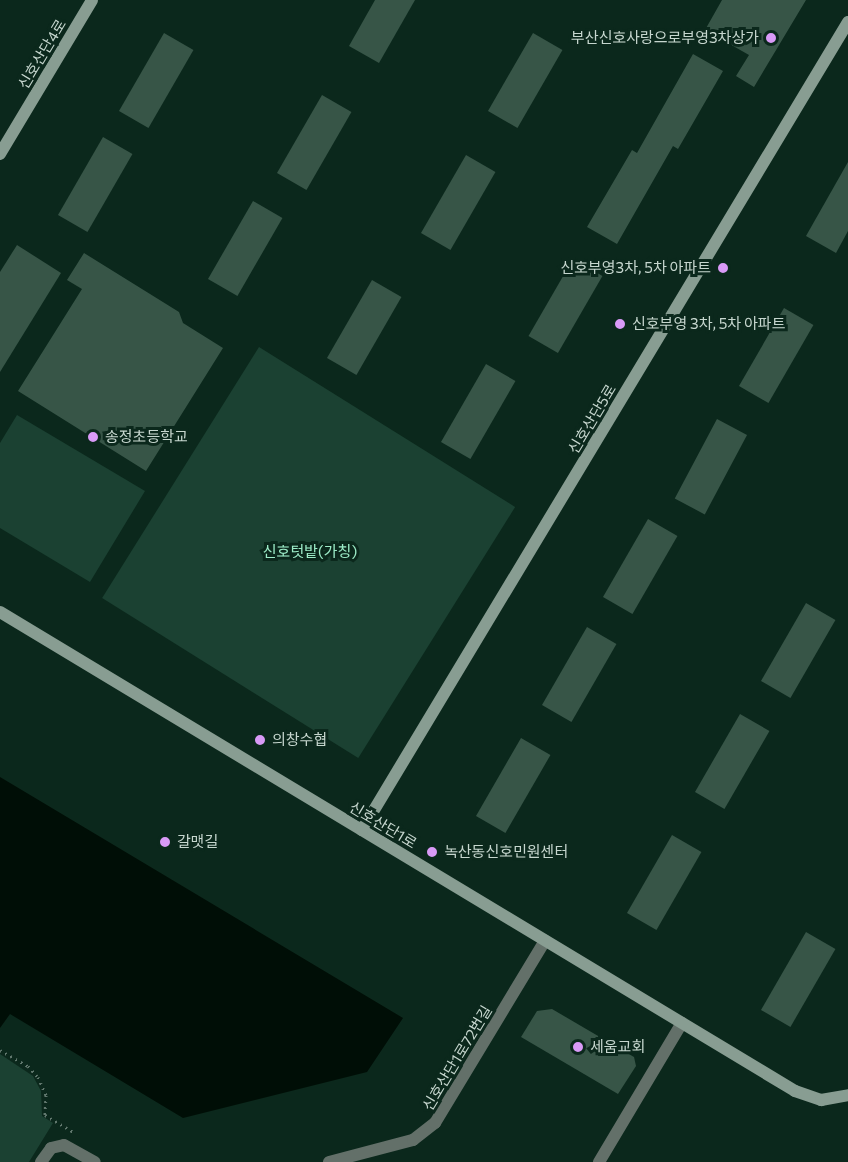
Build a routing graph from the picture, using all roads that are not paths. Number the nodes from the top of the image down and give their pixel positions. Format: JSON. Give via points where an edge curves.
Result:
{"nodes":[{"id":1,"x":92,"y":0,"type":"edge"},
{"id":2,"x":848,"y":22,"type":"edge"},
{"id":3,"x":0,"y":154,"type":"edge"},
{"id":4,"x":0,"y":612,"type":"edge"},
{"id":5,"x":363,"y":831,"type":"junction"},
{"id":6,"x":545,"y":940,"type":"junction"},
{"id":7,"x":682,"y":1023,"type":"junction"},
{"id":8,"x":848,"y":1095,"type":"edge"},
{"id":9,"x":41,"y":1162,"type":"edge"},
{"id":10,"x":95,"y":1162,"type":"edge"},
{"id":11,"x":329,"y":1162,"type":"edge"},
{"id":12,"x":599,"y":1162,"type":"edge"}],
"edges":[{"from":1,"to":3,"type":"main road","name":"신호산단4로"},
{"from":2,"to":5,"type":"main road","name":"신호산단5로"},
{"from":4,"to":5,"type":"main road","name":"신호산단1로"},
{"from":5,"to":6,"type":"main road","name":"신호산단1로"},
{"from":6,"to":7,"type":"main road","name":"신호산단1로"},
{"from":6,"to":11,"type":"street","name":"신호산단1로72번길","via":[[435,1123],[413,1140]]},
{"from":7,"to":8,"type":"main road","name":"신호산단1로","via":[[803,1095],[832,1101]]},
{"from":7,"to":12,"type":"street"},
{"from":9,"to":10,"type":"street","via":[[51,1148],[64,1145]]}]}
